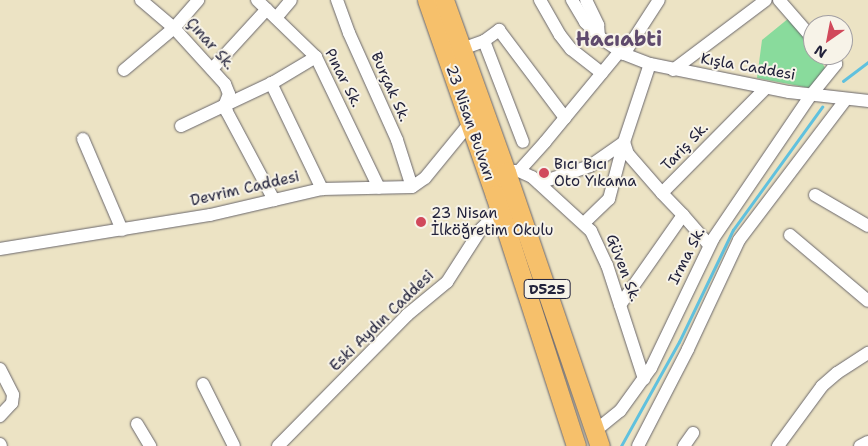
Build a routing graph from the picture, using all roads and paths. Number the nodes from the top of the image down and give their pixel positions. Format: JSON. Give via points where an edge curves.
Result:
{"nodes":[{"id":1,"x":141,"y":0,"type":"edge"},
{"id":2,"x":198,"y":0,"type":"edge"},
{"id":3,"x":257,"y":0,"type":"edge"},
{"id":4,"x":291,"y":0,"type":"edge"},
{"id":5,"x":337,"y":0,"type":"edge"},
{"id":6,"x":440,"y":0,"type":"edge"},
{"id":7,"x":540,"y":0,"type":"edge"},
{"id":8,"x":572,"y":0,"type":"edge"},
{"id":9,"x":586,"y":0,"type":"edge"},
{"id":10,"x":658,"y":0,"type":"edge"},
{"id":11,"x":766,"y":0,"type":"edge"},
{"id":12,"x":779,"y":0,"type":"edge"},
{"id":13,"x":271,"y":13,"type":"junction"},
{"id":14,"x":174,"y":28,"type":"junction"},
{"id":15,"x":803,"y":28,"type":"edge"},
{"id":16,"x":599,"y":37,"type":"junction"},
{"id":17,"x":484,"y":41,"type":"junction"},
{"id":18,"x":462,"y":49,"type":"junction"},
{"id":19,"x":700,"y":50,"type":"junction"},
{"id":20,"x":622,"y":52,"type":"junction"},
{"id":21,"x":316,"y":57,"type":"junction"},
{"id":22,"x":650,"y":64,"type":"junction"},
{"id":23,"x":835,"y":65,"type":"edge"},
{"id":24,"x":212,"y":69,"type":"junction"},
{"id":25,"x":124,"y":70,"type":"dead end"},
{"id":26,"x":673,"y":70,"type":"junction"},
{"id":27,"x":602,"y":73,"type":"junction"},
{"id":28,"x":700,"y":75,"type":"junction"},
{"id":29,"x":271,"y":83,"type":"junction"},
{"id":30,"x":766,"y":88,"type":"junction"},
{"id":31,"x":811,"y":95,"type":"junction"},
{"id":32,"x":846,"y":99,"type":"junction"},
{"id":33,"x":868,"y":101,"type":"edge"},
{"id":34,"x":225,"y":105,"type":"junction"},
{"id":35,"x":565,"y":118,"type":"junction"},
{"id":36,"x":470,"y":123,"type":"junction"},
{"id":37,"x":181,"y":126,"type":"dead end"},
{"id":38,"x":83,"y":139,"type":"dead end"},
{"id":39,"x":523,"y":142,"type":"dead end"},
{"id":40,"x":624,"y":142,"type":"junction"},
{"id":41,"x":512,"y":172,"type":"junction"},
{"id":42,"x":539,"y":183,"type":"junction"},
{"id":43,"x":412,"y":187,"type":"junction"},
{"id":44,"x":379,"y":188,"type":"junction"},
{"id":45,"x":322,"y":189,"type":"junction"},
{"id":46,"x":662,"y":193,"type":"junction"},
{"id":47,"x":815,"y":195,"type":"dead end"},
{"id":48,"x":274,"y":200,"type":"junction"},
{"id":49,"x":502,"y":215,"type":"junction"},
{"id":50,"x":683,"y":215,"type":"junction"},
{"id":51,"x":584,"y":223,"type":"junction"},
{"id":52,"x":868,"y":226,"type":"edge"},
{"id":53,"x":122,"y":230,"type":"junction"},
{"id":54,"x":790,"y":235,"type":"dead end"},
{"id":55,"x":709,"y":245,"type":"junction"},
{"id":56,"x":0,"y":249,"type":"edge"},
{"id":57,"x":868,"y":301,"type":"edge"},
{"id":58,"x":620,"y":306,"type":"junction"},
{"id":59,"x":868,"y":353,"type":"edge"},
{"id":60,"x":0,"y":369,"type":"edge"},
{"id":61,"x":644,"y":379,"type":"junction"},
{"id":62,"x":203,"y":384,"type":"dead end"},
{"id":63,"x":0,"y":416,"type":"edge"},
{"id":64,"x":137,"y":424,"type":"dead end"},
{"id":65,"x":693,"y":433,"type":"dead end"},
{"id":66,"x":597,"y":439,"type":"edge"},
{"id":67,"x":868,"y":442,"type":"edge"},
{"id":68,"x":150,"y":446,"type":"edge"},
{"id":69,"x":234,"y":446,"type":"edge"},
{"id":70,"x":278,"y":446,"type":"edge"},
{"id":71,"x":576,"y":446,"type":"edge"},
{"id":72,"x":638,"y":446,"type":"edge"},
{"id":73,"x":684,"y":446,"type":"edge"},
{"id":74,"x":778,"y":446,"type":"edge"},
{"id":75,"x":860,"y":446,"type":"edge"}],
"edges":[{"from":1,"to":14,"type":"street","name":"Çınar Sk."},
{"from":2,"to":14,"type":"street"},
{"from":3,"to":13,"type":"street","name":"Pınar Sk."},
{"from":4,"to":13,"type":"street"},
{"from":5,"to":43,"type":"street","name":"Burçak Sk.","via":[[397,140]]},
{"from":6,"to":18,"type":"highway","name":"23 Nisan Bulvarı","number":"D525"},
{"from":6,"to":36,"type":"highway","name":"23 Nisan Bulvarı","number":"D525"},
{"from":7,"to":27,"type":"street","via":[[571,49]]},
{"from":8,"to":16,"type":"street","name":"Kışla Caddesi"},
{"from":9,"to":16,"type":"street","via":[[594,14]]},
{"from":10,"to":20,"type":"street"},
{"from":11,"to":19,"type":"street"},
{"from":12,"to":15,"type":"street"},
{"from":13,"to":21,"type":"street","name":"Pınar Sk."},
{"from":13,"to":24,"type":"street"},
{"from":14,"to":24,"type":"street","name":"Çınar Sk."},
{"from":14,"to":25,"type":"street"},
{"from":16,"to":20,"type":"street","name":"Kışla Caddesi"},
{"from":17,"to":18,"type":"street"},
{"from":17,"to":35,"type":"street","via":[[499,30]]},
{"from":17,"to":39,"type":"street"},
{"from":18,"to":41,"type":"highway","name":"23 Nisan Bulvarı","number":"D525"},
{"from":19,"to":26,"type":"street"},
{"from":19,"to":28,"type":"street"},
{"from":20,"to":22,"type":"street","name":"Kışla Caddesi"},
{"from":20,"to":27,"type":"street"},
{"from":21,"to":29,"type":"street"},
{"from":21,"to":44,"type":"street","name":"Pınar Sk."},
{"from":22,"to":26,"type":"street","name":"Kışla Caddesi"},
{"from":22,"to":40,"type":"street"},
{"from":23,"to":31,"type":"street","name":"Irma Sk."},
{"from":24,"to":34,"type":"street","name":"Çınar Sk.","via":[[228,90]]},
{"from":26,"to":28,"type":"street","name":"Kışla Caddesi"},
{"from":27,"to":35,"type":"street"},
{"from":28,"to":30,"type":"street","name":"Kışla Caddesi"},
{"from":29,"to":34,"type":"street"},
{"from":29,"to":45,"type":"street"},
{"from":30,"to":31,"type":"street","name":"Kışla Caddesi"},
{"from":30,"to":46,"type":"street","name":"Tariş Sk."},
{"from":31,"to":32,"type":"street","name":"Kışla Caddesi"},
{"from":31,"to":55,"type":"street","name":"Irma Sk."},
{"from":32,"to":33,"type":"street","name":"Kışla Caddesi"},
{"from":32,"to":72,"type":"street","via":[[739,240]]},
{"from":34,"to":37,"type":"street"},
{"from":34,"to":48,"type":"street","name":"Çınar Sk."},
{"from":35,"to":41,"type":"street"},
{"from":36,"to":43,"type":"street","via":[[425,178]]},
{"from":36,"to":49,"type":"highway","name":"23 Nisan Bulvarı","number":"D525"},
{"from":38,"to":53,"type":"street"},
{"from":40,"to":42,"type":"street","via":[[590,166]]},
{"from":40,"to":46,"type":"street","via":[[628,154]]},
{"from":40,"to":51,"type":"street","via":[[609,199]]},
{"from":41,"to":42,"type":"street","name":"Güven Sk.","via":[[527,174]]},
{"from":41,"to":66,"type":"highway","name":"23 Nisan Bulvarı","number":"D525"},
{"from":42,"to":51,"type":"street","name":"Güven Sk."},
{"from":43,"to":44,"type":"street","name":"Devrim Caddesi"},
{"from":44,"to":45,"type":"street","name":"Devrim Caddesi"},
{"from":45,"to":48,"type":"street","name":"Devrim Caddesi"},
{"from":46,"to":50,"type":"street","name":"Tariş Sk."},
{"from":47,"to":52,"type":"street"},
{"from":48,"to":53,"type":"street","name":"Devrim Caddesi","via":[[210,216]]},
{"from":49,"to":70,"type":"street","name":"Eski Aydın Caddesi","via":[[481,229],[447,282],[407,315]]},
{"from":49,"to":71,"type":"highway","name":"23 Nisan Bulvarı","number":"D525"},
{"from":50,"to":55,"type":"street","name":"Tariş Sk."},
{"from":50,"to":58,"type":"street"},
{"from":51,"to":58,"type":"street","name":"Güven Sk.","via":[[601,251]]},
{"from":53,"to":56,"type":"street","name":"Devrim Caddesi"},
{"from":54,"to":57,"type":"street"},
{"from":55,"to":61,"type":"street","name":"Irma Sk."},
{"from":58,"to":61,"type":"street","name":"Güven Sk."},
{"from":59,"to":74,"type":"street","via":[[822,386]]},
{"from":60,"to":63,"type":"street","via":[[13,395],[10,406]]},
{"from":61,"to":66,"type":"street","name":"Irma Sk."},
{"from":62,"to":69,"type":"street"},
{"from":64,"to":68,"type":"street"},
{"from":65,"to":73,"type":"street"},
{"from":67,"to":75,"type":"street"}]}
